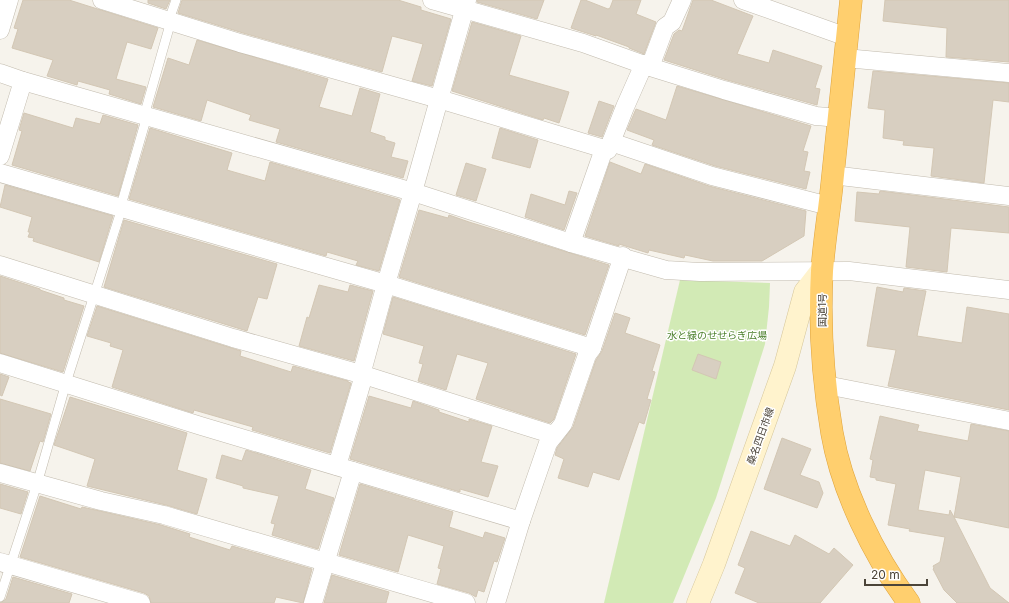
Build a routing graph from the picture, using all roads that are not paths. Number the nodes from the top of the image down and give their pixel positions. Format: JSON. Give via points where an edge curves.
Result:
{"nodes":[{"id":1,"x":9,"y":0,"type":"edge"},
{"id":2,"x":102,"y":0,"type":"edge"},
{"id":3,"x":176,"y":0,"type":"edge"},
{"id":4,"x":432,"y":0,"type":"edge"},
{"id":5,"x":682,"y":0,"type":"edge"},
{"id":6,"x":743,"y":0,"type":"edge"},
{"id":7,"x":851,"y":0,"type":"edge"},
{"id":8,"x":466,"y":5,"type":"edge"},
{"id":9,"x":170,"y":20,"type":"junction"},
{"id":10,"x":0,"y":30,"type":"edge"},
{"id":11,"x":847,"y":37,"type":"junction"},
{"id":12,"x":845,"y":58,"type":"junction"},
{"id":13,"x":647,"y":65,"type":"junction"},
{"id":14,"x":0,"y":73,"type":"edge"},
{"id":15,"x":1009,"y":73,"type":"edge"},
{"id":16,"x":23,"y":81,"type":"junction"},
{"id":17,"x":439,"y":99,"type":"junction"},
{"id":18,"x":146,"y":116,"type":"junction"},
{"id":19,"x":839,"y":118,"type":"junction"},
{"id":20,"x":608,"y":146,"type":"junction"},
{"id":21,"x":0,"y":156,"type":"edge"},
{"id":22,"x":0,"y":173,"type":"edge"},
{"id":23,"x":832,"y":175,"type":"junction"},
{"id":24,"x":413,"y":192,"type":"junction"},
{"id":25,"x":1009,"y":196,"type":"edge"},
{"id":26,"x":829,"y":206,"type":"junction"},
{"id":27,"x":122,"y":208,"type":"junction"},
{"id":28,"x":571,"y":243,"type":"junction"},
{"id":29,"x":623,"y":256,"type":"junction"},
{"id":30,"x":0,"y":265,"type":"edge"},
{"id":31,"x":822,"y":270,"type":"junction"},
{"id":32,"x":386,"y":284,"type":"junction"},
{"id":33,"x":1009,"y":290,"type":"edge"},
{"id":34,"x":95,"y":295,"type":"junction"},
{"id":35,"x":592,"y":348,"type":"junction"},
{"id":36,"x":0,"y":363,"type":"edge"},
{"id":37,"x":362,"y":375,"type":"junction"},
{"id":38,"x":66,"y":383,"type":"junction"},
{"id":39,"x":826,"y":385,"type":"junction"},
{"id":40,"x":1009,"y":421,"type":"edge"},
{"id":41,"x":554,"y":435,"type":"junction"},
{"id":42,"x":345,"y":469,"type":"junction"},
{"id":43,"x":0,"y":473,"type":"edge"},
{"id":44,"x":37,"y":484,"type":"junction"},
{"id":45,"x":521,"y":521,"type":"junction"},
{"id":46,"x":325,"y":562,"type":"junction"},
{"id":47,"x":6,"y":564,"type":"edge"},
{"id":48,"x":0,"y":597,"type":"edge"},
{"id":49,"x":141,"y":603,"type":"edge"},
{"id":50,"x":313,"y":603,"type":"edge"},
{"id":51,"x":466,"y":603,"type":"edge"},
{"id":52,"x":496,"y":603,"type":"edge"},
{"id":53,"x":698,"y":603,"type":"edge"},
{"id":54,"x":909,"y":603,"type":"edge"}],
"edges":[{"from":1,"to":10,"type":"street"},
{"from":2,"to":9,"type":"street"},
{"from":3,"to":9,"type":"lane"},
{"from":4,"to":8,"type":"street"},
{"from":5,"to":13,"type":"street"},
{"from":6,"to":11,"type":"street"},
{"from":7,"to":11,"type":"highway","name":"国道1号"},
{"from":8,"to":13,"type":"street"},
{"from":8,"to":17,"type":"street"},
{"from":9,"to":17,"type":"street","via":[[240,43]]},
{"from":9,"to":18,"type":"lane"},
{"from":11,"to":12,"type":"highway","name":"国道1号"},
{"from":12,"to":15,"type":"street"},
{"from":12,"to":19,"type":"highway","name":"国道1号"},
{"from":13,"to":19,"type":"street","via":[[816,116]]},
{"from":13,"to":20,"type":"street"},
{"from":14,"to":16,"type":"street"},
{"from":16,"to":18,"type":"street"},
{"from":16,"to":21,"type":"street"},
{"from":17,"to":20,"type":"street"},
{"from":17,"to":24,"type":"street"},
{"from":18,"to":24,"type":"street"},
{"from":18,"to":27,"type":"lane"},
{"from":19,"to":23,"type":"highway","name":"国道1号"},
{"from":20,"to":26,"type":"street"},
{"from":20,"to":28,"type":"street"},
{"from":22,"to":27,"type":"street"},
{"from":23,"to":25,"type":"street"},
{"from":23,"to":26,"type":"highway","name":"国道1号"},
{"from":24,"to":28,"type":"street"},
{"from":24,"to":32,"type":"street"},
{"from":26,"to":31,"type":"highway","name":"国道1号"},
{"from":27,"to":32,"type":"street"},
{"from":27,"to":34,"type":"lane"},
{"from":28,"to":29,"type":"street"},
{"from":29,"to":31,"type":"street","via":[[666,270]]},
{"from":29,"to":35,"type":"street"},
{"from":30,"to":34,"type":"street"},
{"from":31,"to":33,"type":"street"},
{"from":31,"to":39,"type":"highway","name":"国道1号","via":[[821,327]]},
{"from":31,"to":53,"type":"main road","name":"桑名四日市線","via":[[806,292],[785,366]]},
{"from":32,"to":35,"type":"street"},
{"from":32,"to":37,"type":"street"},
{"from":34,"to":37,"type":"street"},
{"from":34,"to":38,"type":"lane"},
{"from":35,"to":41,"type":"street","via":[[587,355],[563,424]]},
{"from":36,"to":38,"type":"street"},
{"from":37,"to":41,"type":"street"},
{"from":37,"to":42,"type":"street"},
{"from":38,"to":42,"type":"street"},
{"from":38,"to":44,"type":"lane"},
{"from":39,"to":40,"type":"street"},
{"from":39,"to":54,"type":"highway","name":"国道1号","via":[[832,434],[854,507],[875,548]]},
{"from":41,"to":45,"type":"street","via":[[548,443]]},
{"from":42,"to":45,"type":"street"},
{"from":42,"to":46,"type":"street"},
{"from":43,"to":44,"type":"street"},
{"from":44,"to":46,"type":"street","via":[[164,515]]},
{"from":44,"to":47,"type":"lane"},
{"from":45,"to":52,"type":"street"},
{"from":46,"to":50,"type":"street"},
{"from":46,"to":51,"type":"street"},
{"from":47,"to":48,"type":"lane"},
{"from":47,"to":49,"type":"street"}]}
